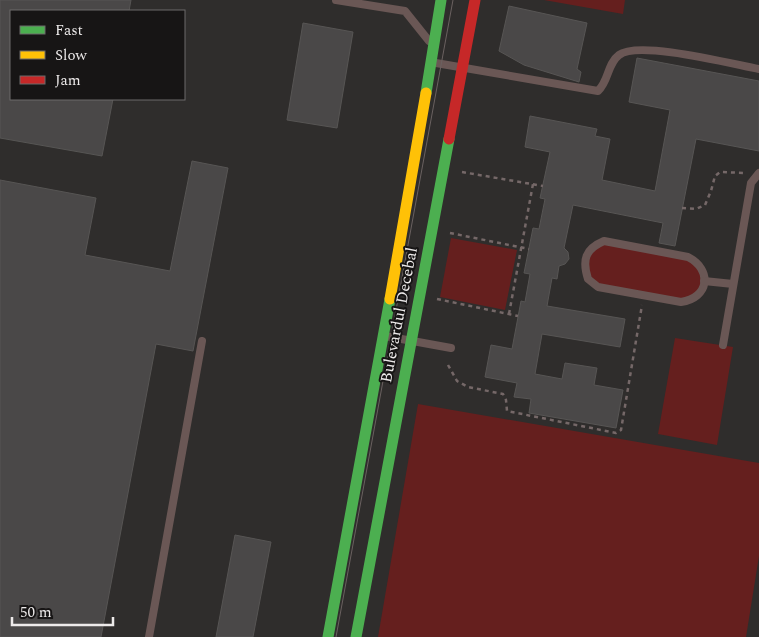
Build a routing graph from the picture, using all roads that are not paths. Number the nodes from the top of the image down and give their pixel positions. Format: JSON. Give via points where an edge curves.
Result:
{"nodes":[{"id":1,"x":336,"y":0,"type":"edge"},
{"id":2,"x":440,"y":0,"type":"edge"},
{"id":3,"x":475,"y":0,"type":"edge"},
{"id":4,"x":434,"y":46,"type":"junction"},
{"id":5,"x":431,"y":62,"type":"junction"},
{"id":6,"x":462,"y":68,"type":"junction"},
{"id":7,"x":759,"y":69,"type":"edge"},
{"id":8,"x":758,"y":174,"type":"edge"},
{"id":9,"x":704,"y":281,"type":"junction"},
{"id":10,"x":734,"y":284,"type":"junction"},
{"id":11,"x":383,"y":335,"type":"junction"},
{"id":12,"x":411,"y":340,"type":"junction"},
{"id":13,"x":202,"y":341,"type":"dead end"},
{"id":14,"x":723,"y":346,"type":"dead end"},
{"id":15,"x":451,"y":348,"type":"dead end"},
{"id":16,"x":149,"y":637,"type":"edge"},
{"id":17,"x":328,"y":637,"type":"edge"},
{"id":18,"x":356,"y":637,"type":"edge"}],
"edges":[{"from":1,"to":4,"type":"lane","via":[[405,11]]},
{"from":2,"to":4,"type":"main road","name":"Bulevardul Decebal"},
{"from":3,"to":6,"type":"main road","name":"Bulevardul Decebal"},
{"from":4,"to":5,"type":"main road","name":"Bulevardul Decebal"},
{"from":5,"to":6,"type":"lane"},
{"from":5,"to":11,"type":"main road","name":"Bulevardul Decebal"},
{"from":6,"to":7,"type":"lane","via":[[598,91],[604,86],[611,65],[619,55],[630,50],[654,49]]},
{"from":6,"to":12,"type":"main road","name":"Bulevardul Decebal"},
{"from":8,"to":10,"type":"lane","via":[[751,183]]},
{"from":9,"to":9,"type":"lane","via":[[702,269],[688,257],[604,241],[588,252],[585,262],[588,279],[598,286],[681,302],[698,295]]},
{"from":9,"to":10,"type":"lane"},
{"from":10,"to":14,"type":"lane"},
{"from":11,"to":12,"type":"lane"},
{"from":11,"to":17,"type":"main road","name":"Bulevardul Decebal"},
{"from":12,"to":15,"type":"lane"},
{"from":12,"to":18,"type":"main road","name":"Bulevardul Decebal"},
{"from":13,"to":16,"type":"lane"}]}
